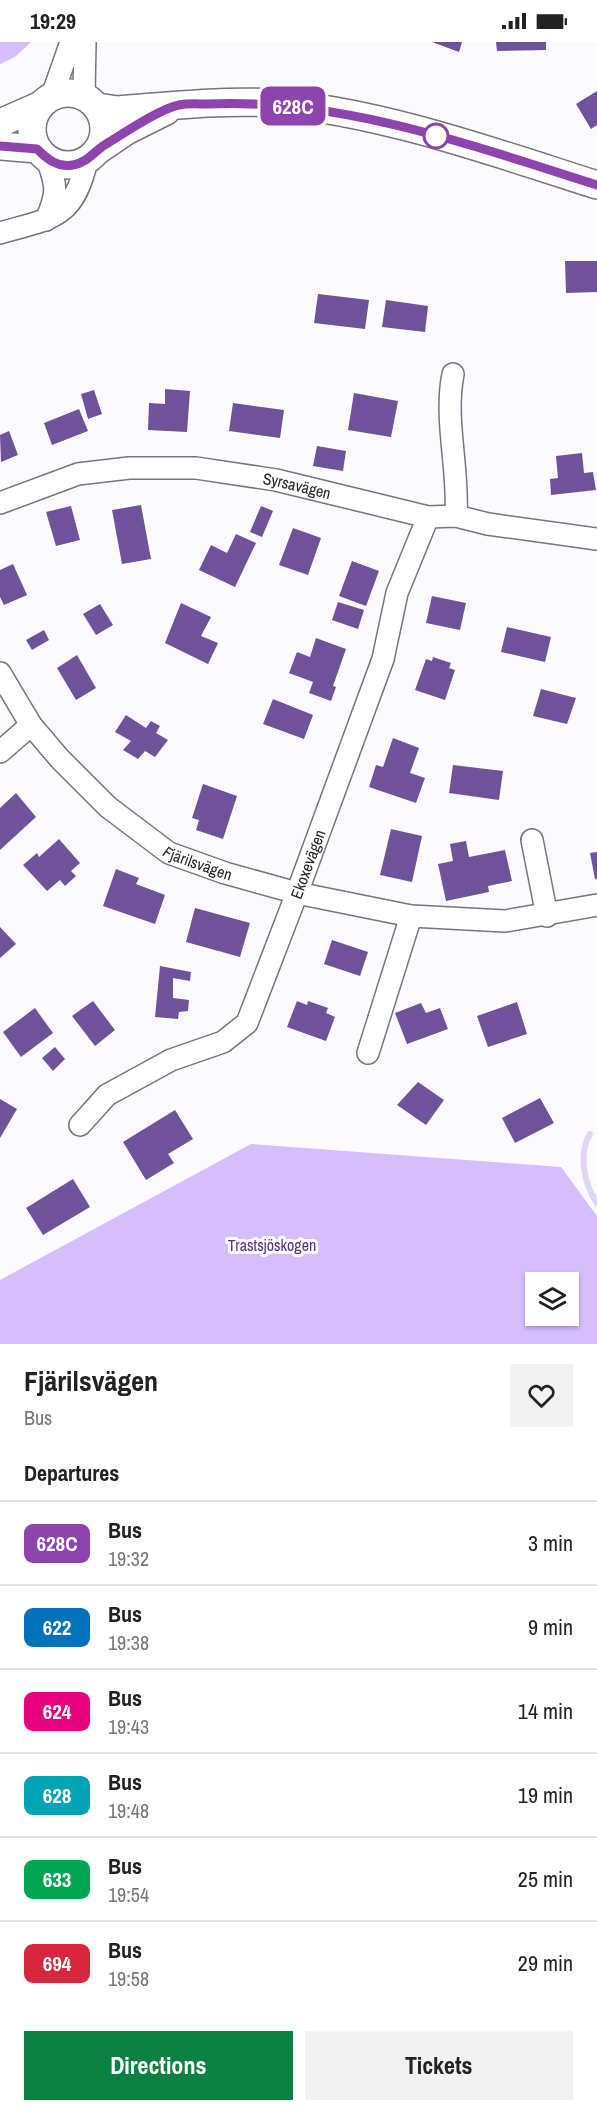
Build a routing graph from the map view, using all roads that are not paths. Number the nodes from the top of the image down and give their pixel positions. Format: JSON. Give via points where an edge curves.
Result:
{"nodes":[{"id":1,"x":71,"y":42,"type":"edge"},
{"id":2,"x":85,"y":42,"type":"edge"},
{"id":3,"x":46,"y":101,"type":"junction"},
{"id":4,"x":91,"y":101,"type":"junction"},
{"id":5,"x":178,"y":105,"type":"junction"},
{"id":6,"x":0,"y":123,"type":"edge"},
{"id":7,"x":0,"y":146,"type":"edge"},
{"id":8,"x":42,"y":154,"type":"junction"},
{"id":9,"x":92,"y":155,"type":"junction"},
{"id":10,"x":597,"y":184,"type":"edge"},
{"id":11,"x":46,"y":220,"type":"junction"},
{"id":12,"x":0,"y":233,"type":"edge"},
{"id":13,"x":453,"y":374,"type":"dead end"},
{"id":14,"x":0,"y":503,"type":"edge"},
{"id":15,"x":456,"y":516,"type":"junction"},
{"id":16,"x":428,"y":517,"type":"junction"},
{"id":17,"x":597,"y":538,"type":"edge"},
{"id":18,"x":0,"y":673,"type":"edge"},
{"id":19,"x":31,"y":725,"type":"junction"},
{"id":20,"x":0,"y":752,"type":"edge"},
{"id":21,"x":532,"y":840,"type":"dead end"},
{"id":22,"x":297,"y":893,"type":"junction"},
{"id":23,"x":597,"y":905,"type":"edge"},
{"id":24,"x":411,"y":916,"type":"junction"},
{"id":25,"x":547,"y":916,"type":"junction"},
{"id":26,"x":369,"y":1053,"type":"dead end"},
{"id":27,"x":80,"y":1125,"type":"dead end"}],
"edges":[{"from":1,"to":3,"type":"street"},
{"from":2,"to":4,"type":"street"},
{"from":3,"to":4,"type":"street","via":[[68,92]]},
{"from":3,"to":6,"type":"street"},
{"from":3,"to":8,"type":"street","via":[[32,120],[32,137]]},
{"from":4,"to":5,"type":"street","via":[[118,110]]},
{"from":4,"to":9,"type":"street","via":[[104,122],[104,137]]},
{"from":5,"to":9,"type":"street","via":[[126,131]]},
{"from":5,"to":10,"type":"street","via":[[245,102],[338,112],[456,141]]},
{"from":7,"to":8,"type":"street"},
{"from":8,"to":9,"type":"street","via":[[59,165],[73,165]]},
{"from":8,"to":11,"type":"street","via":[[57,184]]},
{"from":9,"to":11,"type":"street","via":[[66,210]]},
{"from":11,"to":12,"type":"street"},
{"from":13,"to":15,"type":"street","via":[[448,400],[456,458]]},
{"from":14,"to":16,"type":"street","name":"Syrsavägen","via":[[78,474],[129,468],[196,468],[276,480]]},
{"from":15,"to":16,"type":"street","name":"Syrsavägen"},
{"from":15,"to":17,"type":"street","name":"Syrsavägen"},
{"from":16,"to":22,"type":"street","name":"Ekoxevägen","via":[[397,593],[382,659]]},
{"from":18,"to":19,"type":"street","name":"Fjärilsvägen"},
{"from":19,"to":20,"type":"street"},
{"from":19,"to":22,"type":"street","name":"Fjärilsvägen","via":[[108,807],[169,853]]},
{"from":21,"to":25,"type":"street"},
{"from":22,"to":24,"type":"street","name":"Fjärilsvägen"},
{"from":22,"to":27,"type":"street","name":"Ekoxevägen","via":[[247,1023],[223,1042],[171,1060],[107,1095]]},
{"from":23,"to":25,"type":"street","name":"Fjärilsvägen"},
{"from":24,"to":25,"type":"street","name":"Fjärilsvägen","via":[[505,921]]},
{"from":24,"to":26,"type":"street"}]}
